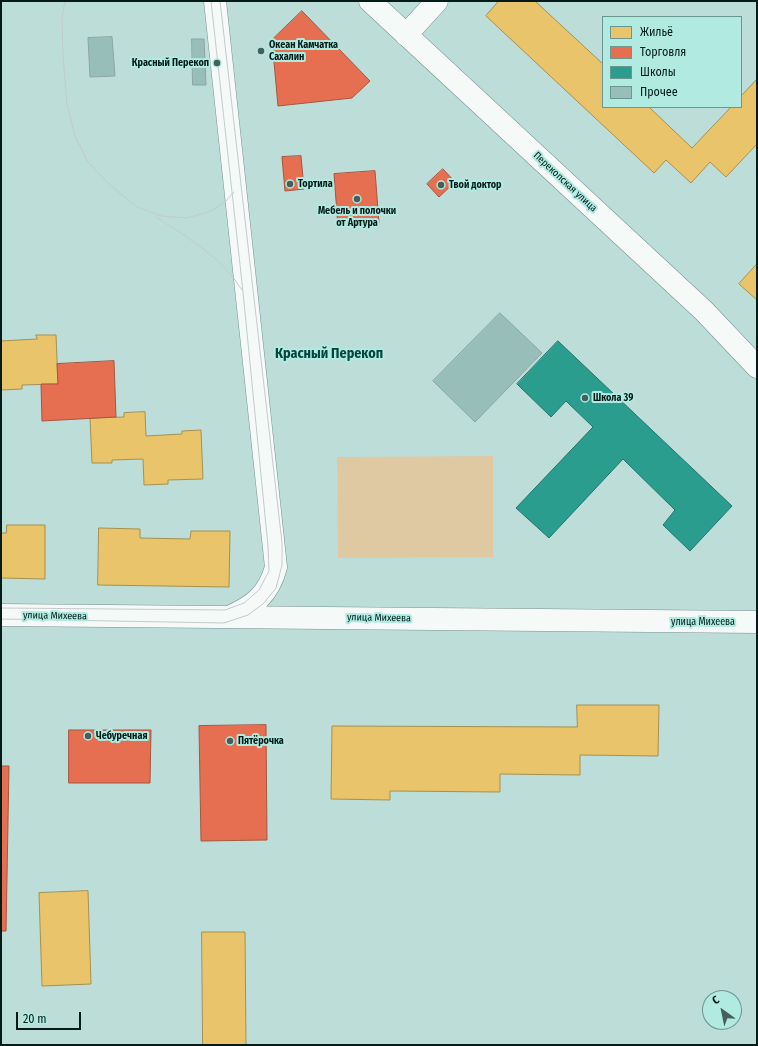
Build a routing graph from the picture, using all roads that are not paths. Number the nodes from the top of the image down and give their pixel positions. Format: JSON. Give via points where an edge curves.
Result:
{"nodes":[{"id":1,"x":215,"y":1,"type":"edge"},
{"id":2,"x":370,"y":1,"type":"edge"},
{"id":3,"x":437,"y":1,"type":"edge"},
{"id":4,"x":406,"y":35,"type":"junction"},
{"id":5,"x":757,"y":367,"type":"edge"},
{"id":6,"x":1,"y":615,"type":"edge"},
{"id":7,"x":227,"y":618,"type":"junction"},
{"id":8,"x":757,"y":622,"type":"edge"}],
"edges":[{"from":1,"to":7,"type":"street","via":[[276,567],[267,589],[255,603]]},
{"from":2,"to":4,"type":"street","name":"Перекопская улица"},
{"from":3,"to":4,"type":"street"},
{"from":4,"to":5,"type":"street","name":"Перекопская улица","via":[[704,311]]},
{"from":6,"to":7,"type":"street","name":"улица Михеева"},
{"from":7,"to":8,"type":"street","name":"улица Михеева"}]}
